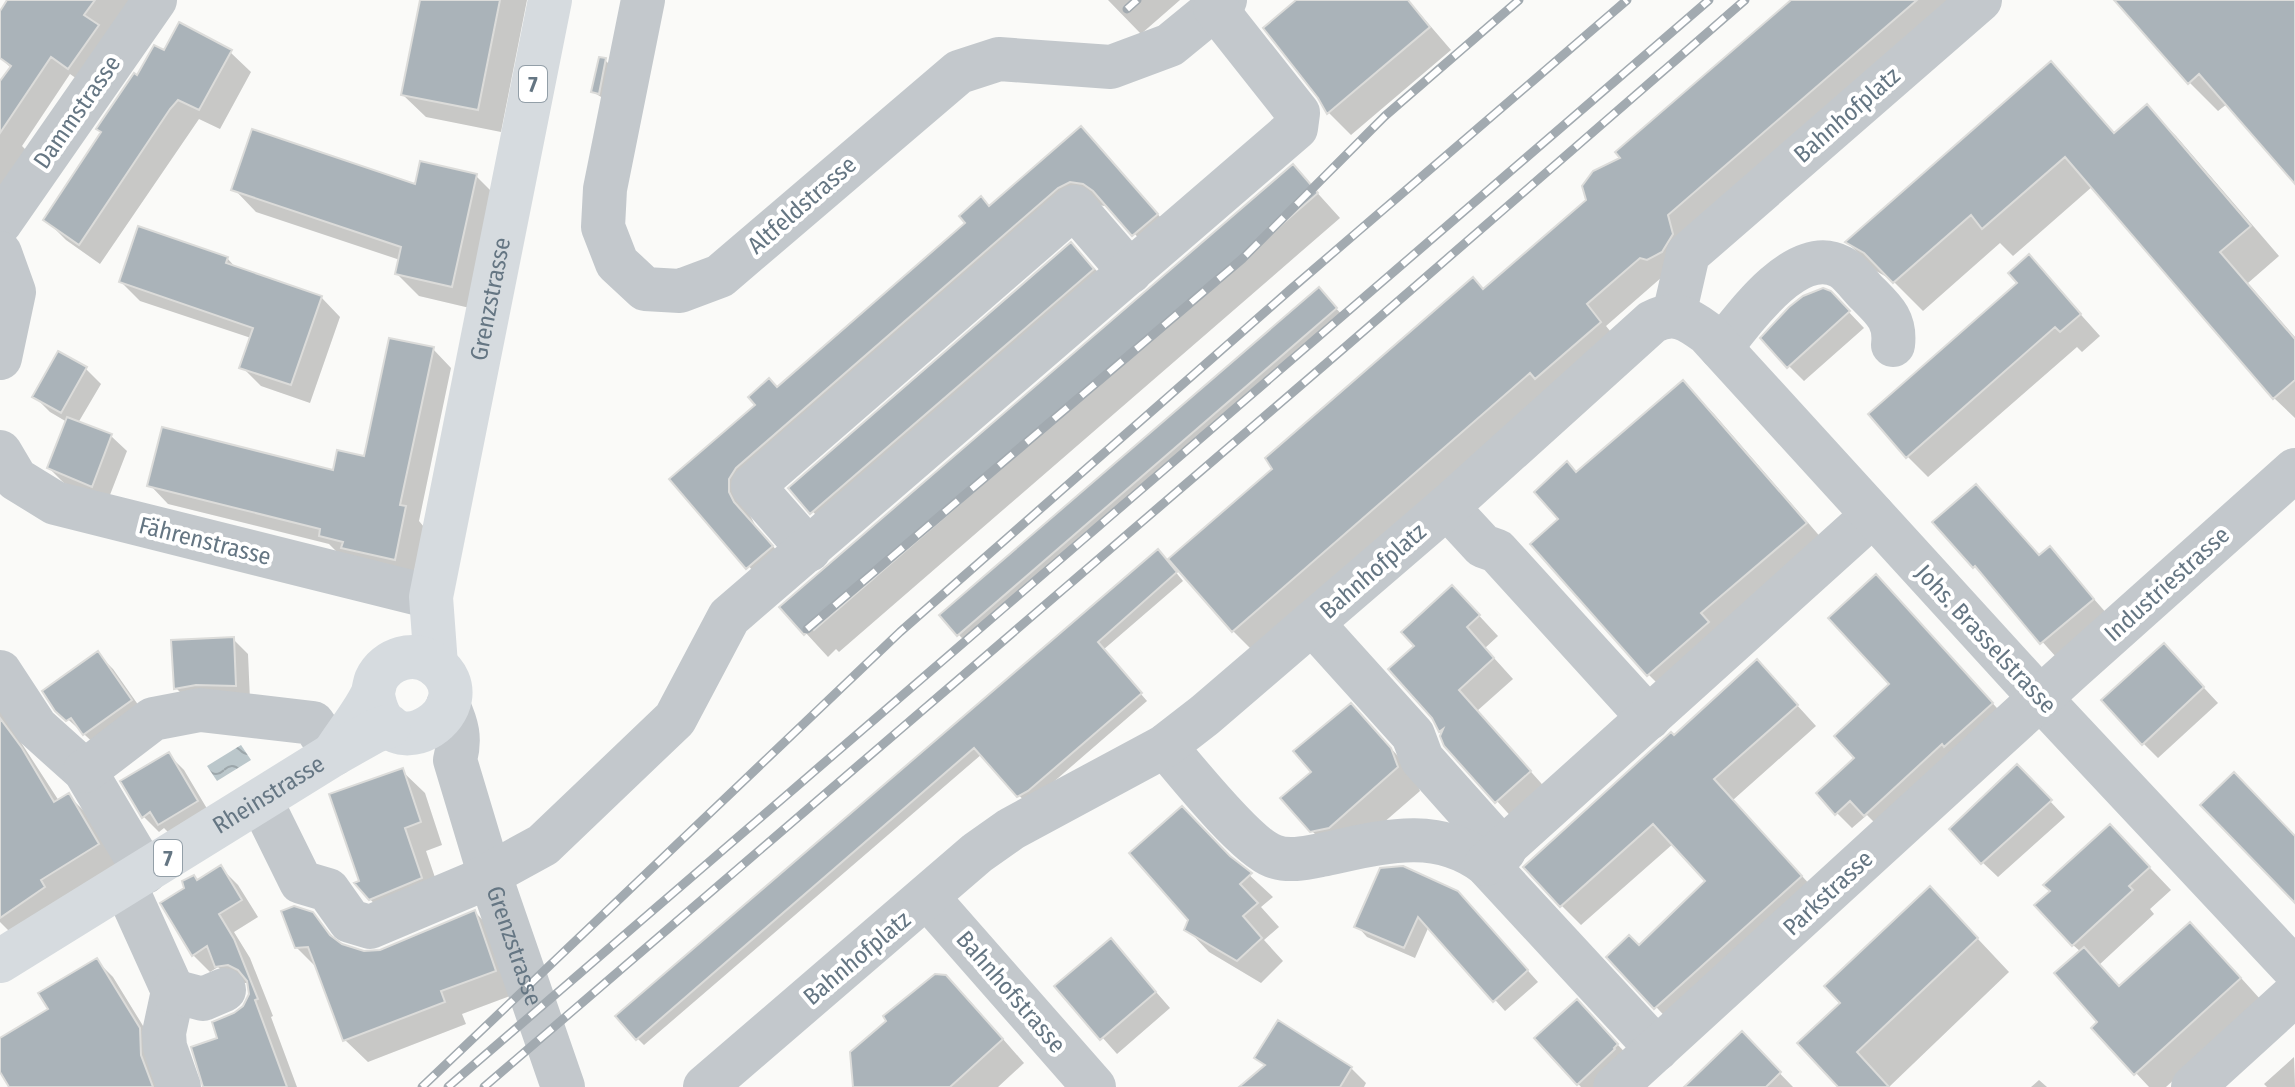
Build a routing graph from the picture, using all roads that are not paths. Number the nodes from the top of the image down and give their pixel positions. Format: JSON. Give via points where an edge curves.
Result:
{"nodes":[{"id":1,"x":155,"y":0,"type":"edge"},
{"id":2,"x":550,"y":0,"type":"edge"},
{"id":3,"x":643,"y":0,"type":"edge"},
{"id":4,"x":1980,"y":0,"type":"edge"},
{"id":5,"x":1220,"y":4,"type":"edge"},
{"id":6,"x":0,"y":223,"type":"edge"},
{"id":7,"x":0,"y":253,"type":"edge"},
{"id":8,"x":1130,"y":272,"type":"junction"},
{"id":9,"x":1674,"y":315,"type":"junction"},
{"id":10,"x":1893,"y":345,"type":"dead end"},
{"id":11,"x":1721,"y":348,"type":"junction"},
{"id":12,"x":0,"y":358,"type":"edge"},
{"id":13,"x":2295,"y":470,"type":"edge"},
{"id":14,"x":5,"y":476,"type":"edge"},
{"id":15,"x":1447,"y":507,"type":"junction"},
{"id":16,"x":1873,"y":515,"type":"junction"},
{"id":17,"x":809,"y":550,"type":"junction"},
{"id":18,"x":431,"y":597,"type":"junction"},
{"id":19,"x":1312,"y":623,"type":"junction"},
{"id":20,"x":0,"y":672,"type":"edge"},
{"id":21,"x":409,"y":698,"type":"junction"},
{"id":22,"x":2040,"y":698,"type":"junction"},
{"id":23,"x":1649,"y":718,"type":"junction"},
{"id":24,"x":1165,"y":746,"type":"junction"},
{"id":25,"x":334,"y":754,"type":"junction"},
{"id":26,"x":85,"y":771,"type":"junction"},
{"id":27,"x":261,"y":801,"type":"junction"},
{"id":28,"x":1495,"y":858,"type":"junction"},
{"id":29,"x":489,"y":873,"type":"junction"},
{"id":30,"x":135,"y":879,"type":"junction"},
{"id":31,"x":927,"y":897,"type":"junction"},
{"id":32,"x":0,"y":961,"type":"edge"},
{"id":33,"x":2295,"y":970,"type":"edge"},
{"id":34,"x":224,"y":990,"type":"dead end"},
{"id":35,"x":173,"y":991,"type":"junction"},
{"id":36,"x":2295,"y":994,"type":"edge"},
{"id":37,"x":1658,"y":1074,"type":"edge"},
{"id":38,"x":179,"y":1087,"type":"edge"},
{"id":39,"x":563,"y":1087,"type":"edge"},
{"id":40,"x":705,"y":1087,"type":"edge"},
{"id":41,"x":1094,"y":1087,"type":"edge"},
{"id":42,"x":1615,"y":1087,"type":"edge"},
{"id":43,"x":2193,"y":1087,"type":"edge"}],
"edges":[{"from":1,"to":6,"type":"street","name":"Dammstrasse"},
{"from":2,"to":18,"type":"main road","name":"Grenzstrasse","number":"7"},
{"from":3,"to":5,"type":"street","name":"Altfeldstrasse","via":[[605,189],[603,227],[617,263],[645,289],[680,291],[720,276],[959,72],[999,59],[1111,67],[1170,45]]},
{"from":4,"to":9,"type":"street","name":"Bahnhofplatz","via":[[1688,254]]},
{"from":5,"to":8,"type":"street","via":[[1298,113],[1296,128]]},
{"from":7,"to":12,"type":"street","via":[[14,292]]},
{"from":8,"to":17,"type":"street"},
{"from":8,"to":17,"type":"street","via":[[1074,207],[753,486]]},
{"from":9,"to":11,"type":"street","name":"Johs. Brasselstrasse","via":[[1692,322]]},
{"from":9,"to":15,"type":"street","name":"Bahnhofplatz","via":[[1652,322]]},
{"from":10,"to":11,"type":"street","via":[[1895,329],[1888,313],[1841,267],[1826,262],[1765,292]]},
{"from":11,"to":16,"type":"street","name":"Johs. Brasselstrasse"},
{"from":13,"to":22,"type":"street","name":"Industriestrasse"},
{"from":14,"to":18,"type":"street","name":"Fährenstrasse","via":[[55,503]]},
{"from":15,"to":19,"type":"street","name":"Bahnhofplatz"},
{"from":15,"to":23,"type":"street","via":[[1483,546],[1497,551]]},
{"from":16,"to":22,"type":"street","name":"Johs. Brasselstrasse"},
{"from":16,"to":23,"type":"street"},
{"from":17,"to":29,"type":"street","via":[[729,617],[675,719],[638,757],[543,845]]},
{"from":18,"to":21,"type":"main road","name":"Grenzstrasse","number":"7"},
{"from":19,"to":24,"type":"street","name":"Bahnhofplatz"},
{"from":19,"to":28,"type":"street","via":[[1413,735],[1422,759]]},
{"from":20,"to":26,"type":"street","via":[[36,727]]},
{"from":21,"to":25,"type":"main road","name":"Rheinstrasse","number":"7"},
{"from":21,"to":29,"type":"street","name":"Grenzstrasse","via":[[455,760]]},
{"from":22,"to":33,"type":"street","name":"Johs. Brasselstrasse"},
{"from":22,"to":37,"type":"street","name":"Parkstrasse"},
{"from":23,"to":28,"type":"street"},
{"from":24,"to":28,"type":"street","via":[[1253,843],[1273,856],[1294,859],[1399,839],[1440,842]]},
{"from":24,"to":31,"type":"street","name":"Bahnhofplatz","via":[[1011,829]]},
{"from":25,"to":26,"type":"street","via":[[313,723],[200,710],[153,719]]},
{"from":25,"to":27,"type":"main road","name":"Rheinstrasse","number":"7"},
{"from":26,"to":30,"type":"street"},
{"from":27,"to":29,"type":"street","via":[[301,882],[328,890],[350,921],[370,927]]},
{"from":27,"to":30,"type":"main road","name":"Rheinstrasse","number":"7"},
{"from":28,"to":37,"type":"street"},
{"from":29,"to":39,"type":"street","name":"Grenzstrasse"},
{"from":30,"to":32,"type":"main road","name":"Rheinstrasse","number":"7"},
{"from":30,"to":35,"type":"street"},
{"from":31,"to":40,"type":"street","name":"Bahnhofplatz"},
{"from":31,"to":41,"type":"street","name":"Bahnhofstrasse"},
{"from":34,"to":35,"type":"street","via":[[203,999]]},
{"from":35,"to":38,"type":"street","via":[[164,1033]]},
{"from":36,"to":43,"type":"street"},
{"from":37,"to":42,"type":"street","name":"Parkstrasse"}]}
